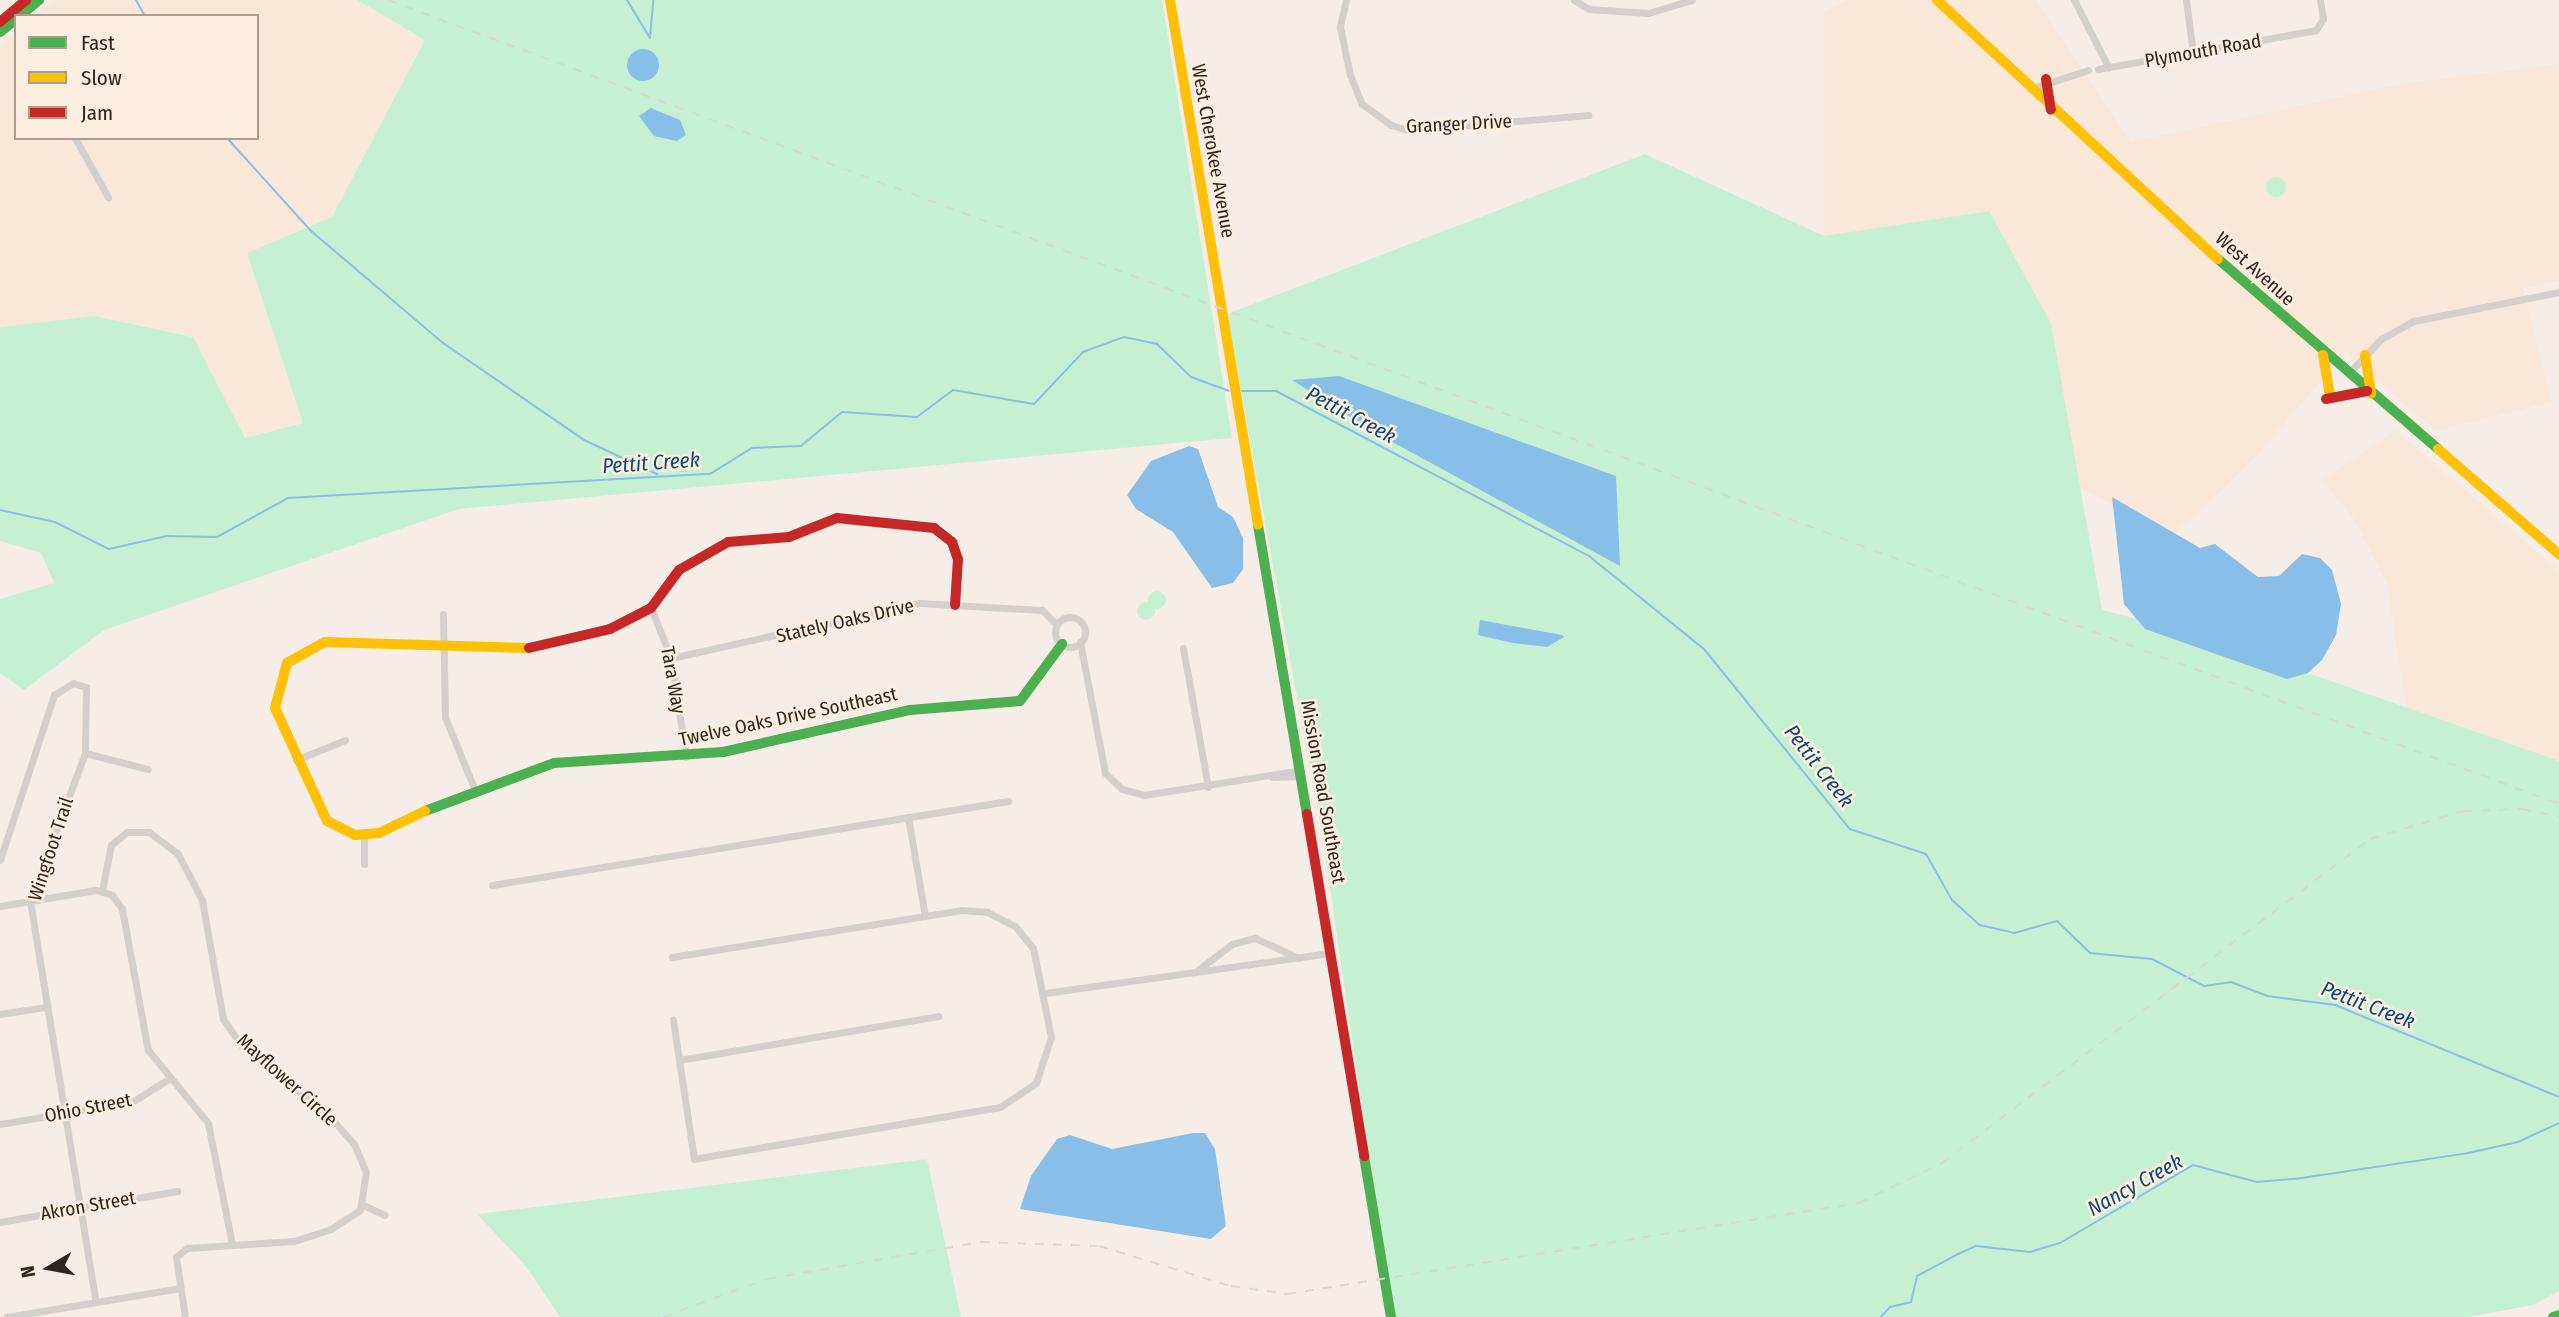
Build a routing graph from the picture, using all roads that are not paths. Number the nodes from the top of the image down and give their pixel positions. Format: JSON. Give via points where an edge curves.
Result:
{"nodes":[{"id":1,"x":39,"y":0,"type":"edge"},
{"id":2,"x":1170,"y":0,"type":"edge"},
{"id":3,"x":1346,"y":0,"type":"edge"},
{"id":4,"x":1574,"y":0,"type":"edge"},
{"id":5,"x":1692,"y":0,"type":"edge"},
{"id":6,"x":1937,"y":0,"type":"edge"},
{"id":7,"x":2074,"y":0,"type":"edge"},
{"id":8,"x":2186,"y":0,"type":"edge"},
{"id":9,"x":2320,"y":0,"type":"edge"},
{"id":10,"x":21,"y":10,"type":"edge"},
{"id":11,"x":14,"y":17,"type":"edge"},
{"id":12,"x":0,"y":22,"type":"edge"},
{"id":13,"x":0,"y":32,"type":"edge"},
{"id":14,"x":2193,"y":53,"type":"junction"},
{"id":15,"x":2109,"y":68,"type":"junction"},
{"id":16,"x":2098,"y":69,"type":"dead end"},
{"id":17,"x":2088,"y":70,"type":"dead end"},
{"id":18,"x":2046,"y":79,"type":"junction"},
{"id":19,"x":2029,"y":90,"type":"junction"},
{"id":20,"x":2051,"y":110,"type":"junction"},
{"id":21,"x":1588,"y":115,"type":"dead end"},
{"id":22,"x":76,"y":140,"type":"edge"},
{"id":23,"x":108,"y":197,"type":"dead end"},
{"id":24,"x":2559,"y":292,"type":"edge"},
{"id":25,"x":1222,"y":309,"type":"joint"},
{"id":26,"x":2322,"y":351,"type":"junction"},
{"id":27,"x":2365,"y":355,"type":"junction"},
{"id":28,"x":2347,"y":374,"type":"junction"},
{"id":29,"x":2369,"y":392,"type":"junction"},
{"id":30,"x":2559,"y":554,"type":"edge"},
{"id":31,"x":955,"y":605,"type":"junction"},
{"id":32,"x":651,"y":608,"type":"junction"},
{"id":33,"x":443,"y":614,"type":"dead end"},
{"id":34,"x":1057,"y":625,"type":"junction"},
{"id":35,"x":1080,"y":642,"type":"junction"},
{"id":36,"x":444,"y":644,"type":"junction"},
{"id":37,"x":1062,"y":644,"type":"junction"},
{"id":38,"x":1182,"y":649,"type":"dead end"},
{"id":39,"x":671,"y":658,"type":"junction"},
{"id":40,"x":345,"y":740,"type":"dead end"},
{"id":41,"x":85,"y":753,"type":"junction"},
{"id":42,"x":686,"y":757,"type":"junction"},
{"id":43,"x":296,"y":760,"type":"junction"},
{"id":44,"x":148,"y":769,"type":"dead end"},
{"id":45,"x":1302,"y":773,"type":"junction"},
{"id":46,"x":1208,"y":787,"type":"junction"},
{"id":47,"x":474,"y":788,"type":"junction"},
{"id":48,"x":1008,"y":801,"type":"dead end"},
{"id":49,"x":908,"y":817,"type":"junction"},
{"id":50,"x":364,"y":835,"type":"junction"},
{"id":51,"x":0,"y":860,"type":"edge"},
{"id":52,"x":364,"y":864,"type":"dead end"},
{"id":53,"x":492,"y":885,"type":"dead end"},
{"id":54,"x":102,"y":890,"type":"junction"},
{"id":55,"x":30,"y":901,"type":"junction"},
{"id":56,"x":0,"y":906,"type":"edge"},
{"id":57,"x":925,"y":916,"type":"junction"},
{"id":58,"x":1332,"y":953,"type":"junction"},
{"id":59,"x":672,"y":957,"type":"dead end"},
{"id":60,"x":1299,"y":958,"type":"junction"},
{"id":61,"x":1199,"y":969,"type":"junction"},
{"id":62,"x":1045,"y":993,"type":"junction"},
{"id":63,"x":46,"y":1007,"type":"junction"},
{"id":64,"x":0,"y":1014,"type":"edge"},
{"id":65,"x":938,"y":1016,"type":"dead end"},
{"id":66,"x":673,"y":1020,"type":"dead end"},
{"id":67,"x":679,"y":1060,"type":"junction"},
{"id":68,"x":170,"y":1078,"type":"junction"},
{"id":69,"x":65,"y":1114,"type":"junction"},
{"id":70,"x":0,"y":1124,"type":"edge"},
{"id":71,"x":177,"y":1191,"type":"dead end"},
{"id":72,"x":361,"y":1204,"type":"junction"},
{"id":73,"x":79,"y":1208,"type":"junction"},
{"id":74,"x":385,"y":1215,"type":"dead end"},
{"id":75,"x":0,"y":1222,"type":"edge"},
{"id":76,"x":232,"y":1244,"type":"junction"},
{"id":77,"x":180,"y":1288,"type":"junction"},
{"id":78,"x":96,"y":1302,"type":"junction"},
{"id":79,"x":7,"y":1317,"type":"edge"},
{"id":80,"x":185,"y":1317,"type":"edge"},
{"id":81,"x":1391,"y":1317,"type":"edge"}],
"edges":[{"from":1,"to":10,"type":"main road"},
{"from":2,"to":25,"type":"main road","name":"West Cherokee Avenue"},
{"from":3,"to":21,"type":"street","name":"Granger Drive","via":[[1340,27],[1350,75],[1362,104],[1391,125],[1407,130]]},
{"from":4,"to":5,"type":"street","via":[[1589,9],[1648,13]]},
{"from":6,"to":19,"type":"main road","name":"West Avenue"},
{"from":7,"to":15,"type":"street"},
{"from":8,"to":14,"type":"street"},
{"from":9,"to":14,"type":"street","name":"Plymouth Road","via":[[2322,26],[2308,32]]},
{"from":10,"to":12,"type":"main road"},
{"from":11,"to":13,"type":"main road"},
{"from":14,"to":15,"type":"street","name":"Plymouth Road"},
{"from":15,"to":16,"type":"street","name":"Plymouth Road"},
{"from":17,"to":18,"type":"street"},
{"from":18,"to":19,"type":"street"},
{"from":18,"to":20,"type":"main road"},
{"from":19,"to":20,"type":"main road","name":"West Avenue"},
{"from":20,"to":26,"type":"main road","name":"West Avenue"},
{"from":22,"to":23,"type":"street"},
{"from":24,"to":27,"type":"street","via":[[2414,321]]},
{"from":25,"to":45,"type":"main road","name":"Mission Road Southeast"},
{"from":26,"to":28,"type":"main road","name":"West Avenue"},
{"from":26,"to":29,"type":"main road","via":[[2328,397]]},
{"from":27,"to":28,"type":"street"},
{"from":27,"to":29,"type":"main road"},
{"from":28,"to":29,"type":"main road","name":"West Avenue"},
{"from":29,"to":30,"type":"main road","name":"West Avenue"},
{"from":31,"to":32,"type":"main road","via":[[958,559],[952,542],[934,528],[856,515],[789,537],[728,542],[678,570]]},
{"from":31,"to":34,"type":"street","name":"Stately Oaks Drive","via":[[1042,610]]},
{"from":31,"to":39,"type":"street","name":"Stately Oaks Drive","via":[[919,603]]},
{"from":32,"to":36,"type":"main road","via":[[610,629],[529,648]]},
{"from":32,"to":39,"type":"street","name":"Tara Way"},
{"from":33,"to":36,"type":"street"},
{"from":34,"to":35,"type":"street","name":"Stately Oaks Drive","via":[[1067,617],[1079,620],[1085,631]]},
{"from":34,"to":37,"type":"street"},
{"from":35,"to":37,"type":"street"},
{"from":35,"to":46,"type":"street","name":"Stately Oaks Drive","via":[[1105,773],[1122,789],[1144,795]]},
{"from":36,"to":43,"type":"main road","via":[[325,642],[287,663],[275,708]]},
{"from":36,"to":47,"type":"street","via":[[445,717]]},
{"from":37,"to":42,"type":"main road","name":"Twelve Oaks Drive Southeast","via":[[1020,701],[910,710]]},
{"from":38,"to":46,"type":"street"},
{"from":39,"to":42,"type":"street","name":"Tara Way"},
{"from":40,"to":43,"type":"street"},
{"from":41,"to":44,"type":"street"},
{"from":41,"to":51,"type":"street","name":"Wingfoot Trail","via":[[86,687],[73,683],[54,695]]},
{"from":41,"to":55,"type":"street","name":"Wingfoot Trail"},
{"from":42,"to":47,"type":"main road","name":"Twelve Oaks Drive Southeast","via":[[555,763]]},
{"from":43,"to":50,"type":"main road","via":[[327,821]]},
{"from":45,"to":46,"type":"street","name":"Stately Oaks Drive"},
{"from":45,"to":58,"type":"main road","name":"Mission Road Southeast"},
{"from":47,"to":50,"type":"main road","name":"Twelve Oaks Drive Southeast"},
{"from":48,"to":49,"type":"street"},
{"from":49,"to":53,"type":"street"},
{"from":49,"to":57,"type":"street"},
{"from":50,"to":52,"type":"street"},
{"from":54,"to":55,"type":"street"},
{"from":54,"to":68,"type":"street","via":[[122,909],[148,1050]]},
{"from":54,"to":72,"type":"street","name":"Mayflower Circle","via":[[111,845],[127,832],[149,832],[178,854],[202,900],[223,1019],[242,1046],[354,1144],[366,1172]]},
{"from":55,"to":56,"type":"street"},
{"from":55,"to":63,"type":"street","name":"Wingfoot Trail"},
{"from":57,"to":59,"type":"street"},
{"from":57,"to":62,"type":"street","via":[[978,910],[1006,919],[1033,948]]},
{"from":58,"to":60,"type":"street"},
{"from":58,"to":81,"type":"main road","name":"Mission Road Southeast"},
{"from":60,"to":61,"type":"street","via":[[1227,972]]},
{"from":60,"to":61,"type":"street","via":[[1255,939],[1232,944]]},
{"from":61,"to":62,"type":"street"},
{"from":62,"to":67,"type":"street","via":[[1051,1037],[1046,1066],[1026,1094],[1000,1107],[694,1159]]},
{"from":63,"to":64,"type":"street"},
{"from":63,"to":69,"type":"street","name":"Wingfoot Trail"},
{"from":65,"to":67,"type":"street"},
{"from":66,"to":67,"type":"street"},
{"from":68,"to":69,"type":"street","name":"Ohio Street","via":[[138,1100]]},
{"from":68,"to":76,"type":"street","via":[[208,1123]]},
{"from":69,"to":70,"type":"street","name":"Ohio Street"},
{"from":69,"to":73,"type":"street","name":"Wingfoot Trail"},
{"from":71,"to":73,"type":"street","name":"Akron Street"},
{"from":72,"to":74,"type":"street"},
{"from":72,"to":76,"type":"street","via":[[331,1229],[293,1241]]},
{"from":73,"to":75,"type":"street","name":"Akron Street"},
{"from":73,"to":78,"type":"street","name":"Wingfoot Trail"},
{"from":76,"to":77,"type":"street","via":[[187,1248],[176,1257]]},
{"from":77,"to":78,"type":"street"},
{"from":77,"to":80,"type":"street"},
{"from":78,"to":79,"type":"street"}]}
